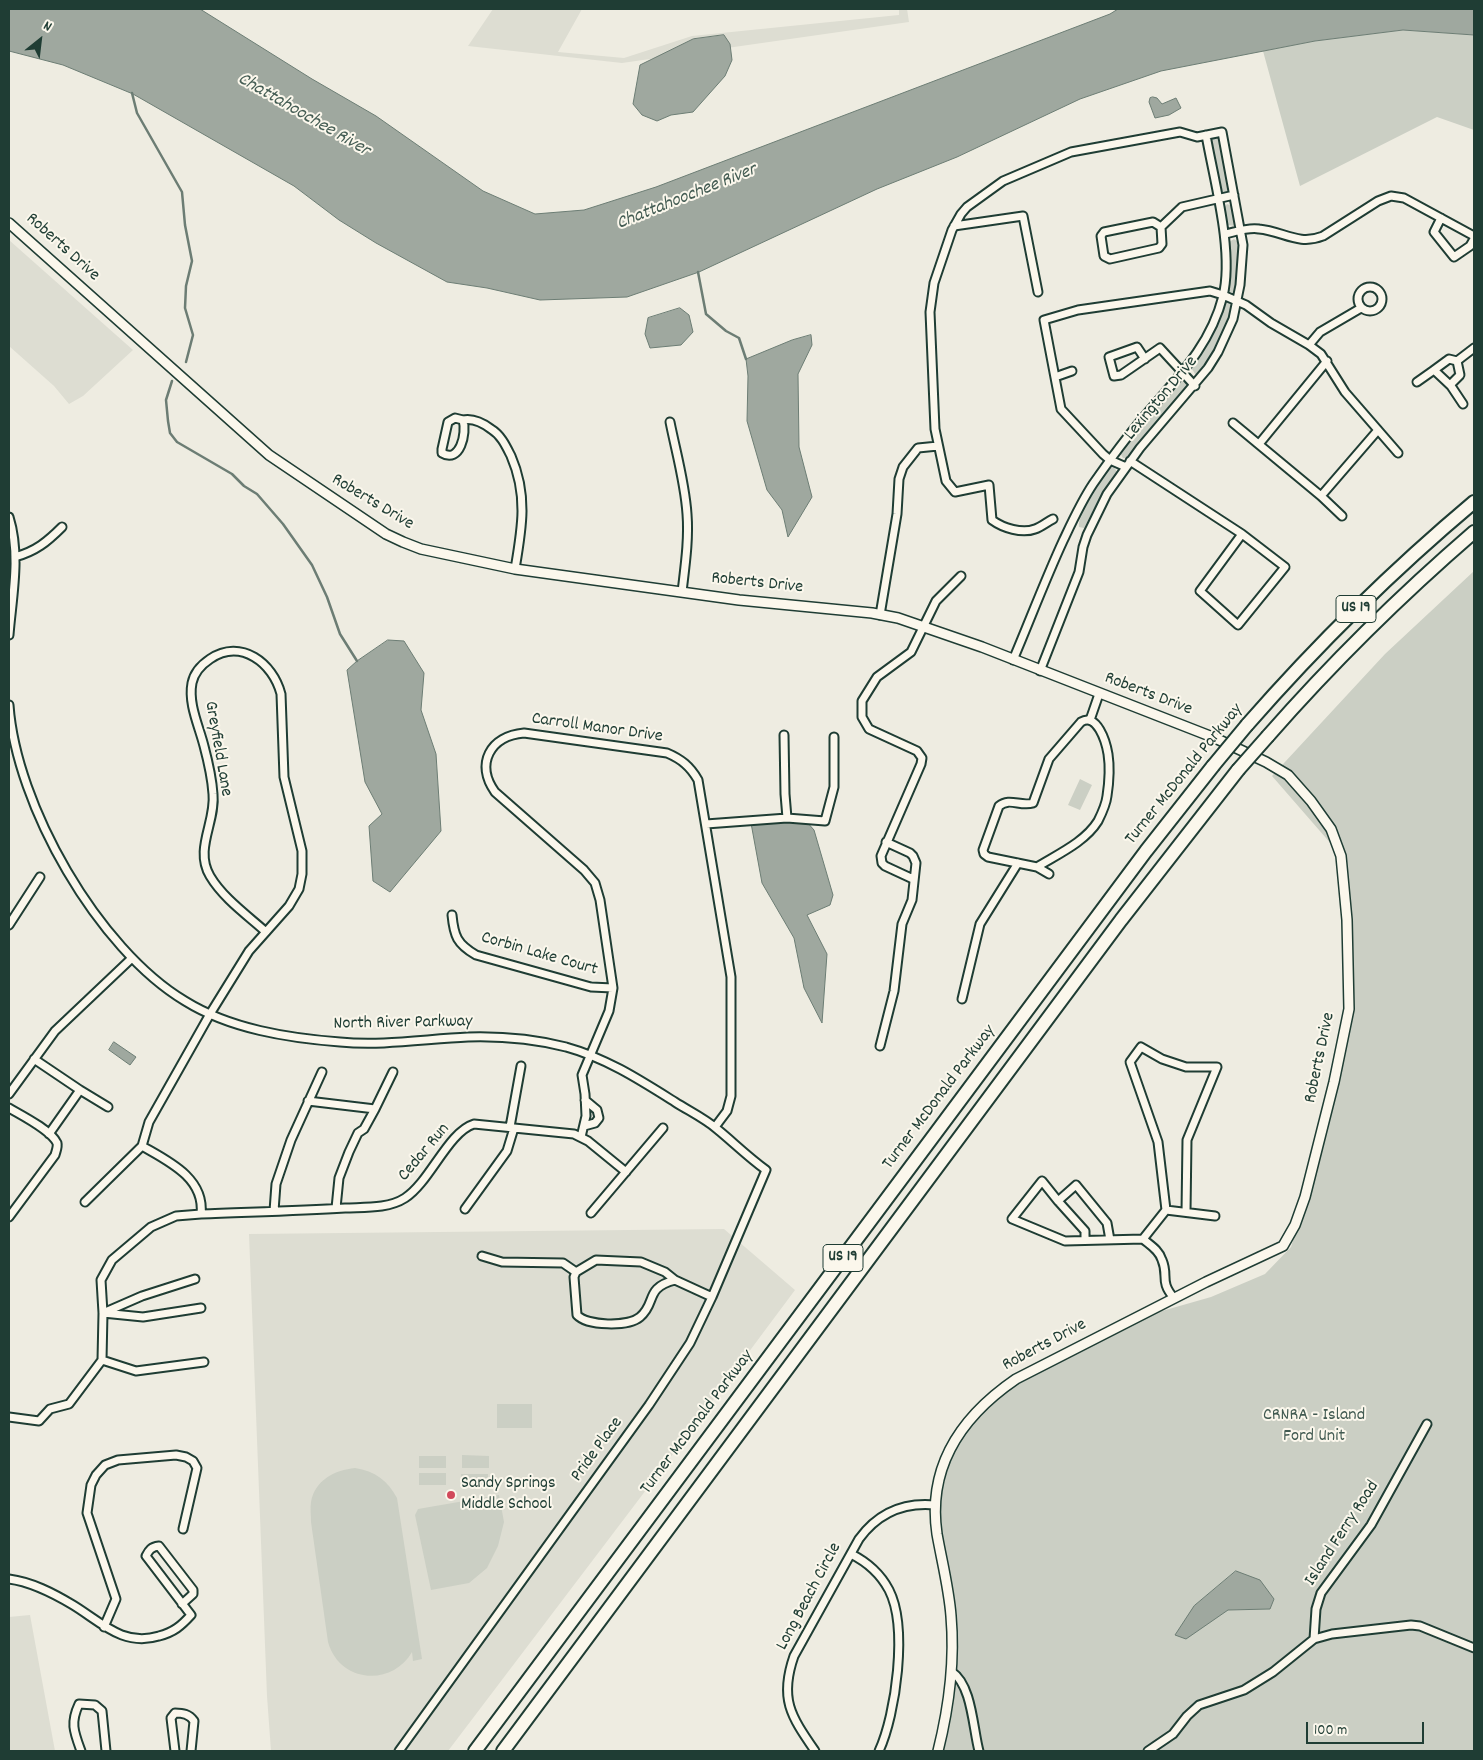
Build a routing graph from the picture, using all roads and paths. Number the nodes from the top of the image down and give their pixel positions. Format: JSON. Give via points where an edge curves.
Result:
{"nodes":[{"id":1,"x":1206,"y":135,"type":"junction"},
{"id":2,"x":1234,"y":196,"type":"junction"},
{"id":3,"x":1218,"y":198,"type":"junction"},
{"id":4,"x":1441,"y":218,"type":"junction"},
{"id":5,"x":9,"y":223,"type":"edge"},
{"id":6,"x":954,"y":226,"type":"junction"},
{"id":7,"x":1161,"y":227,"type":"junction"},
{"id":8,"x":1241,"y":231,"type":"junction"},
{"id":9,"x":1225,"y":234,"type":"junction"},
{"id":10,"x":1474,"y":238,"type":"edge"},
{"id":11,"x":1038,"y":292,"type":"dead end"},
{"id":12,"x":1223,"y":295,"type":"junction"},
{"id":13,"x":1237,"y":301,"type":"junction"},
{"id":14,"x":1361,"y":308,"type":"dead end"},
{"id":15,"x":1309,"y":345,"type":"junction"},
{"id":16,"x":1474,"y":348,"type":"edge"},
{"id":17,"x":1144,"y":359,"type":"junction"},
{"id":18,"x":1327,"y":361,"type":"junction"},
{"id":19,"x":1457,"y":361,"type":"junction"},
{"id":20,"x":1434,"y":370,"type":"junction"},
{"id":21,"x":1072,"y":371,"type":"dead end"},
{"id":22,"x":1183,"y":373,"type":"junction"},
{"id":23,"x":1055,"y":377,"type":"junction"},
{"id":24,"x":1417,"y":382,"type":"dead end"},
{"id":25,"x":1450,"y":385,"type":"junction"},
{"id":26,"x":1195,"y":386,"type":"junction"},
{"id":27,"x":1463,"y":404,"type":"dead end"},
{"id":28,"x":463,"y":420,"type":"junction"},
{"id":29,"x":670,"y":422,"type":"dead end"},
{"id":30,"x":1233,"y":423,"type":"dead end"},
{"id":31,"x":1378,"y":430,"type":"junction"},
{"id":32,"x":1259,"y":444,"type":"junction"},
{"id":33,"x":938,"y":446,"type":"junction"},
{"id":34,"x":1398,"y":453,"type":"dead end"},
{"id":35,"x":1110,"y":460,"type":"junction"},
{"id":36,"x":1128,"y":464,"type":"junction"},
{"id":37,"x":1321,"y":496,"type":"junction"},
{"id":38,"x":1474,"y":502,"type":"edge"},
{"id":39,"x":1342,"y":516,"type":"dead end"},
{"id":40,"x":9,"y":518,"type":"edge"},
{"id":41,"x":1053,"y":519,"type":"dead end"},
{"id":42,"x":62,"y":527,"type":"dead end"},
{"id":43,"x":1474,"y":532,"type":"edge"},
{"id":44,"x":1242,"y":534,"type":"junction"},
{"id":45,"x":15,"y":557,"type":"junction"},
{"id":46,"x":515,"y":569,"type":"junction"},
{"id":47,"x":961,"y":576,"type":"dead end"},
{"id":48,"x":682,"y":592,"type":"junction"},
{"id":49,"x":880,"y":615,"type":"junction"},
{"id":50,"x":923,"y":626,"type":"junction"},
{"id":51,"x":9,"y":635,"type":"edge"},
{"id":52,"x":1013,"y":660,"type":"junction"},
{"id":53,"x":1040,"y":671,"type":"junction"},
{"id":54,"x":1099,"y":694,"type":"junction"},
{"id":55,"x":9,"y":705,"type":"edge"},
{"id":56,"x":1090,"y":720,"type":"junction"},
{"id":57,"x":10,"y":728,"type":"edge"},
{"id":58,"x":784,"y":735,"type":"dead end"},
{"id":59,"x":834,"y":737,"type":"dead end"},
{"id":60,"x":787,"y":818,"type":"junction"},
{"id":61,"x":706,"y":824,"type":"junction"},
{"id":62,"x":886,"y":842,"type":"junction"},
{"id":63,"x":1018,"y":863,"type":"junction"},
{"id":64,"x":1037,"y":867,"type":"junction"},
{"id":65,"x":1049,"y":874,"type":"dead end"},
{"id":66,"x":40,"y":878,"type":"dead end"},
{"id":67,"x":913,"y":879,"type":"junction"},
{"id":68,"x":452,"y":914,"type":"dead end"},
{"id":69,"x":9,"y":925,"type":"edge"},
{"id":70,"x":266,"y":932,"type":"junction"},
{"id":71,"x":132,"y":958,"type":"junction"},
{"id":72,"x":613,"y":988,"type":"junction"},
{"id":73,"x":962,"y":998,"type":"dead end"},
{"id":74,"x":210,"y":1014,"type":"junction"},
{"id":75,"x":880,"y":1046,"type":"dead end"},
{"id":76,"x":590,"y":1055,"type":"junction"},
{"id":77,"x":34,"y":1059,"type":"junction"},
{"id":78,"x":521,"y":1066,"type":"dead end"},
{"id":79,"x":322,"y":1072,"type":"dead end"},
{"id":80,"x":393,"y":1072,"type":"dead end"},
{"id":81,"x":80,"y":1090,"type":"junction"},
{"id":82,"x":9,"y":1094,"type":"edge"},
{"id":83,"x":586,"y":1100,"type":"junction"},
{"id":84,"x":308,"y":1101,"type":"junction"},
{"id":85,"x":108,"y":1106,"type":"dead end"},
{"id":86,"x":9,"y":1108,"type":"edge"},
{"id":87,"x":375,"y":1109,"type":"junction"},
{"id":88,"x":584,"y":1126,"type":"junction"},
{"id":89,"x":714,"y":1127,"type":"junction"},
{"id":90,"x":512,"y":1128,"type":"junction"},
{"id":91,"x":663,"y":1128,"type":"dead end"},
{"id":92,"x":49,"y":1134,"type":"junction"},
{"id":93,"x":581,"y":1137,"type":"junction"},
{"id":94,"x":142,"y":1146,"type":"junction"},
{"id":95,"x":766,"y":1170,"type":"joint"},
{"id":96,"x":626,"y":1172,"type":"junction"},
{"id":97,"x":1058,"y":1201,"type":"junction"},
{"id":98,"x":85,"y":1202,"type":"dead end"},
{"id":99,"x":336,"y":1208,"type":"junction"},
{"id":100,"x":465,"y":1209,"type":"dead end"},
{"id":101,"x":1166,"y":1210,"type":"junction"},
{"id":102,"x":274,"y":1211,"type":"junction"},
{"id":103,"x":1186,"y":1212,"type":"junction"},
{"id":104,"x":591,"y":1213,"type":"dead end"},
{"id":105,"x":201,"y":1214,"type":"junction"},
{"id":106,"x":1215,"y":1216,"type":"dead end"},
{"id":107,"x":9,"y":1217,"type":"edge"},
{"id":108,"x":1143,"y":1238,"type":"junction"},
{"id":109,"x":1086,"y":1240,"type":"junction"},
{"id":110,"x":1110,"y":1240,"type":"junction"},
{"id":111,"x":482,"y":1256,"type":"dead end"},
{"id":112,"x":576,"y":1272,"type":"junction"},
{"id":113,"x":195,"y":1279,"type":"dead end"},
{"id":114,"x":675,"y":1280,"type":"junction"},
{"id":115,"x":712,"y":1297,"type":"junction"},
{"id":116,"x":1174,"y":1298,"type":"junction"},
{"id":117,"x":202,"y":1308,"type":"dead end"},
{"id":118,"x":103,"y":1313,"type":"junction"},
{"id":119,"x":102,"y":1360,"type":"junction"},
{"id":120,"x":204,"y":1362,"type":"dead end"},
{"id":121,"x":9,"y":1417,"type":"edge"},
{"id":122,"x":1427,"y":1424,"type":"dead end"},
{"id":123,"x":935,"y":1505,"type":"junction"},
{"id":124,"x":183,"y":1529,"type":"dead end"},
{"id":125,"x":851,"y":1554,"type":"junction"},
{"id":126,"x":9,"y":1579,"type":"edge"},
{"id":127,"x":182,"y":1604,"type":"junction"},
{"id":128,"x":104,"y":1627,"type":"junction"},
{"id":129,"x":1314,"y":1639,"type":"junction"},
{"id":130,"x":1474,"y":1648,"type":"edge"},
{"id":131,"x":952,"y":1672,"type":"junction"},
{"id":132,"x":81,"y":1751,"type":"edge"},
{"id":133,"x":106,"y":1751,"type":"edge"},
{"id":134,"x":175,"y":1751,"type":"edge"},
{"id":135,"x":191,"y":1751,"type":"edge"},
{"id":136,"x":399,"y":1751,"type":"edge"},
{"id":137,"x":474,"y":1751,"type":"edge"},
{"id":138,"x":503,"y":1751,"type":"edge"},
{"id":139,"x":815,"y":1751,"type":"edge"},
{"id":140,"x":879,"y":1751,"type":"edge"},
{"id":141,"x":938,"y":1751,"type":"edge"},
{"id":142,"x":979,"y":1751,"type":"edge"},
{"id":143,"x":1148,"y":1751,"type":"edge"}],
"edges":[{"from":1,"to":2,"type":"street","name":"Lexington Drive","via":[[1222,132]]},
{"from":1,"to":3,"type":"street","name":"Lexington Drive"},
{"from":1,"to":6,"type":"street","via":[[1192,137],[1180,132],[1071,152],[1003,181],[967,207]]},
{"from":2,"to":3,"type":"street"},
{"from":2,"to":8,"type":"street","name":"Lexington Drive"},
{"from":3,"to":7,"type":"street","via":[[1182,207]]},
{"from":3,"to":9,"type":"street","name":"Lexington Drive"},
{"from":4,"to":8,"type":"street","via":[[1404,198],[1391,196],[1314,240],[1301,240],[1259,228]]},
{"from":4,"to":10,"type":"street"},
{"from":4,"to":10,"type":"street","via":[[1434,232],[1454,257],[1470,246]]},
{"from":5,"to":46,"type":"street","name":"Roberts Drive","via":[[269,455],[300,477],[402,542]]},
{"from":6,"to":11,"type":"street","via":[[1022,216]]},
{"from":6,"to":33,"type":"street","via":[[934,283],[930,312]]},
{"from":7,"to":7,"type":"street","via":[[1162,244],[1159,248],[1110,259],[1104,256],[1101,236],[1104,232],[1153,222]]},
{"from":8,"to":9,"type":"street"},
{"from":8,"to":13,"type":"street","name":"Lexington Drive","via":[[1242,266]]},
{"from":9,"to":12,"type":"street","name":"Lexington Drive"},
{"from":12,"to":13,"type":"street"},
{"from":12,"to":22,"type":"street","name":"Lexington Drive","via":[[1203,345]]},
{"from":12,"to":23,"type":"street","via":[[1210,292],[1087,308],[1044,320]]},
{"from":13,"to":15,"type":"street"},
{"from":13,"to":26,"type":"street","name":"Lexington Drive","via":[[1218,352]]},
{"from":14,"to":15,"type":"street","via":[[1320,332]]},
{"from":15,"to":18,"type":"street"},
{"from":16,"to":19,"type":"street"},
{"from":17,"to":17,"type":"street","via":[[1121,375],[1114,376],[1109,357],[1137,347]]},
{"from":17,"to":22,"type":"street","via":[[1160,348]]},
{"from":18,"to":31,"type":"street","via":[[1338,383]]},
{"from":18,"to":32,"type":"street"},
{"from":19,"to":20,"type":"street","via":[[1448,359]]},
{"from":19,"to":25,"type":"street","via":[[1460,374]]},
{"from":20,"to":24,"type":"street"},
{"from":20,"to":25,"type":"street"},
{"from":21,"to":23,"type":"street"},
{"from":22,"to":26,"type":"street"},
{"from":22,"to":35,"type":"street","name":"Lexington Drive"},
{"from":23,"to":35,"type":"street","via":[[1061,409]]},
{"from":25,"to":27,"type":"street"},
{"from":26,"to":36,"type":"street","name":"Lexington Drive"},
{"from":28,"to":28,"type":"street","via":[[457,453],[447,456],[442,449],[448,422],[455,418]]},
{"from":28,"to":46,"type":"street","via":[[474,420],[495,431],[516,467],[523,510]]},
{"from":29,"to":48,"type":"street","via":[[688,515]]},
{"from":30,"to":32,"type":"street"},
{"from":31,"to":34,"type":"street"},
{"from":31,"to":37,"type":"street"},
{"from":32,"to":37,"type":"street"},
{"from":33,"to":41,"type":"street","via":[[946,481],[955,492],[989,486],[992,520],[998,524],[1019,531],[1034,530]]},
{"from":33,"to":49,"type":"street","via":[[918,448],[901,472]]},
{"from":35,"to":36,"type":"street"},
{"from":35,"to":52,"type":"street","name":"Lexington Drive","via":[[1077,511]]},
{"from":36,"to":44,"type":"street"},
{"from":36,"to":53,"type":"street","name":"Lexington Drive","via":[[1107,494],[1089,531],[1078,577]]},
{"from":37,"to":39,"type":"street"},
{"from":38,"to":137,"type":"highway","name":"Turner McDonald Parkway","number":"US 19","bridge":true,"via":[[1354,611],[1295,672],[1213,766],[1140,859]]},
{"from":40,"to":45,"type":"street"},
{"from":42,"to":45,"type":"street","via":[[31,552]]},
{"from":43,"to":138,"type":"highway","number":"US 19","bridge":true,"via":[[1375,623],[1238,770],[1116,928]]},
{"from":44,"to":44,"type":"street","via":[[1200,590],[1238,625],[1285,567]]},
{"from":45,"to":51,"type":"street"},
{"from":46,"to":48,"type":"street","name":"Roberts Drive"},
{"from":47,"to":50,"type":"street","via":[[936,601]]},
{"from":48,"to":49,"type":"street","name":"Roberts Drive"},
{"from":49,"to":50,"type":"street","name":"Roberts Drive"},
{"from":50,"to":52,"type":"street","name":"Roberts Drive"},
{"from":50,"to":62,"type":"street","via":[[911,652],[876,677],[862,701],[862,717],[869,728],[917,751],[922,758]]},
{"from":52,"to":53,"type":"street","name":"Roberts Drive"},
{"from":53,"to":54,"type":"street","name":"Roberts Drive"},
{"from":54,"to":56,"type":"street"},
{"from":54,"to":116,"type":"street","name":"Roberts Drive","via":[[1215,738],[1288,775],[1331,829],[1341,856],[1347,920],[1349,1010],[1305,1198],[1295,1225],[1283,1246]]},
{"from":55,"to":57,"type":"street","name":"North River Parkway"},
{"from":56,"to":63,"type":"street","via":[[1081,722],[1049,759],[1033,803],[1026,805],[1008,801],[999,806],[984,854]]},
{"from":56,"to":64,"type":"street","via":[[1096,724],[1108,754],[1104,809],[1096,823],[1079,840]]},
{"from":57,"to":71,"type":"street","name":"North River Parkway","via":[[29,788],[60,859],[94,911]]},
{"from":58,"to":60,"type":"street"},
{"from":59,"to":60,"type":"street","via":[[834,788],[825,821]]},
{"from":60,"to":61,"type":"street"},
{"from":61,"to":72,"type":"street","name":"Carroll Manor Drive","via":[[694,772],[667,753],[524,733],[502,739],[488,756],[486,775],[494,792],[595,883]]},
{"from":61,"to":89,"type":"street","name":"Carroll Manor Drive","via":[[730,977],[731,1096],[726,1111]]},
{"from":62,"to":67,"type":"street","via":[[913,856],[916,863]]},
{"from":62,"to":67,"type":"street","via":[[882,863]]},
{"from":63,"to":64,"type":"street"},
{"from":63,"to":73,"type":"street","via":[[980,924]]},
{"from":64,"to":65,"type":"street"},
{"from":66,"to":69,"type":"street"},
{"from":67,"to":75,"type":"street","via":[[912,900],[902,924],[894,991]]},
{"from":68,"to":72,"type":"street","name":"Corbin Lake Court","via":[[457,939],[476,955],[591,987]]},
{"from":70,"to":70,"type":"street","name":"Greyfield Lane","via":[[289,906],[299,889],[302,874],[302,851],[284,776],[281,694],[276,678],[265,664],[236,651],[224,652],[204,663],[192,683],[214,802],[204,841],[204,858],[209,875],[223,892]]},
{"from":70,"to":74,"type":"street","name":"Greyfield Lane","via":[[249,951]]},
{"from":71,"to":74,"type":"street","name":"North River Parkway","via":[[164,988]]},
{"from":71,"to":77,"type":"street","via":[[55,1030]]},
{"from":72,"to":76,"type":"street","name":"Carroll Manor Drive","via":[[609,1011]]},
{"from":74,"to":76,"type":"street","name":"North River Parkway","via":[[294,1037],[383,1043],[503,1037],[547,1043]]},
{"from":74,"to":94,"type":"street","name":"Greyfield Lane","via":[[149,1122]]},
{"from":76,"to":83,"type":"street","via":[[582,1075]]},
{"from":76,"to":89,"type":"street","name":"North River Parkway","via":[[638,1079]]},
{"from":77,"to":81,"type":"street"},
{"from":77,"to":82,"type":"street"},
{"from":78,"to":90,"type":"street"},
{"from":79,"to":84,"type":"street"},
{"from":80,"to":87,"type":"street"},
{"from":81,"to":85,"type":"street"},
{"from":81,"to":92,"type":"street"},
{"from":83,"to":88,"type":"street"},
{"from":83,"to":88,"type":"street","via":[[597,1110],[599,1118],[595,1123]]},
{"from":84,"to":87,"type":"street"},
{"from":84,"to":102,"type":"street","via":[[276,1184]]},
{"from":86,"to":92,"type":"street"},
{"from":87,"to":99,"type":"street","via":[[364,1129],[358,1133],[346,1160],[339,1178]]},
{"from":88,"to":93,"type":"street"},
{"from":89,"to":95,"type":"street","name":"North River Parkway"},
{"from":90,"to":93,"type":"street","name":"Cedar Run"},
{"from":90,"to":99,"type":"street","name":"Cedar Run","via":[[482,1124],[466,1127],[425,1180],[404,1199],[389,1205]]},
{"from":90,"to":100,"type":"street","via":[[507,1151]]},
{"from":91,"to":96,"type":"street"},
{"from":92,"to":107,"type":"street","via":[[57,1144],[55,1155]]},
{"from":93,"to":96,"type":"street","name":"Cedar Run"},
{"from":94,"to":98,"type":"street"},
{"from":94,"to":105,"type":"street","via":[[187,1174],[196,1188]]},
{"from":95,"to":115,"type":"street","name":"Pride Place"},
{"from":96,"to":104,"type":"street"},
{"from":97,"to":109,"type":"street","via":[[1085,1231]]},
{"from":97,"to":109,"type":"street","via":[[1042,1181],[1012,1219],[1064,1241]]},
{"from":97,"to":110,"type":"street","via":[[1076,1185],[1106,1223]]},
{"from":99,"to":102,"type":"street","name":"Cedar Run"},
{"from":101,"to":103,"type":"street"},
{"from":101,"to":103,"type":"street","via":[[1158,1142],[1130,1062],[1141,1047],[1186,1067],[1217,1067],[1186,1140]]},
{"from":101,"to":108,"type":"street"},
{"from":102,"to":105,"type":"street","name":"Cedar Run"},
{"from":103,"to":106,"type":"street"},
{"from":105,"to":118,"type":"street","name":"Cedar Run","via":[[176,1216],[152,1227],[112,1260],[100,1280]]},
{"from":108,"to":110,"type":"street"},
{"from":108,"to":116,"type":"street","via":[[1162,1258],[1164,1282]]},
{"from":109,"to":110,"type":"street"},
{"from":111,"to":112,"type":"street","via":[[502,1262],[563,1263]]},
{"from":112,"to":114,"type":"street","via":[[596,1260],[641,1262]]},
{"from":112,"to":114,"type":"street","via":[[577,1315],[598,1323],[636,1319],[644,1312],[659,1286]]},
{"from":113,"to":118,"type":"street"},
{"from":114,"to":115,"type":"street"},
{"from":115,"to":136,"type":"street","name":"Pride Place","via":[[690,1343],[649,1405]]},
{"from":116,"to":123,"type":"street","name":"Roberts Drive","via":[[998,1390],[961,1429],[946,1455]]},
{"from":117,"to":118,"type":"street","via":[[143,1316]]},
{"from":118,"to":119,"type":"street","name":"Cedar Run"},
{"from":119,"to":120,"type":"street","via":[[136,1371]]},
{"from":119,"to":121,"type":"street","via":[[69,1404],[50,1409],[39,1421]]},
{"from":122,"to":129,"type":"street","name":"Island Ferry Road","via":[[1371,1525],[1321,1593],[1316,1609]]},
{"from":123,"to":125,"type":"street","name":"Long Beach Circle","via":[[909,1505],[885,1514],[866,1530]]},
{"from":123,"to":131,"type":"street","name":"Roberts Drive","via":[[951,1616]]},
{"from":124,"to":128,"type":"street","via":[[197,1468],[193,1461],[176,1456],[118,1460],[105,1465],[96,1475],[91,1484],[87,1514],[116,1599]]},
{"from":125,"to":139,"type":"street","name":"Long Beach Circle","via":[[794,1656],[789,1672],[790,1707],[797,1725]]},
{"from":125,"to":140,"type":"street","via":[[874,1569],[883,1580],[896,1612],[897,1676],[890,1719]]},
{"from":126,"to":128,"type":"street","via":[[43,1588]]},
{"from":127,"to":127,"type":"street","via":[[146,1556],[154,1546],[159,1546],[193,1590]]},
{"from":127,"to":128,"type":"street","via":[[191,1615],[181,1627],[162,1636],[146,1640],[125,1637]]},
{"from":129,"to":130,"type":"street","via":[[1411,1625],[1429,1628]]},
{"from":129,"to":143,"type":"street","via":[[1273,1672],[1244,1690],[1199,1706],[1173,1734]]},
{"from":131,"to":141,"type":"street","name":"Roberts Drive"},
{"from":131,"to":142,"type":"street","via":[[966,1689]]},
{"from":132,"to":133,"type":"street","via":[[72,1717],[79,1704],[95,1704],[102,1711]]},
{"from":134,"to":135,"type":"street","via":[[171,1718],[174,1713],[190,1715],[194,1721]]}]}
